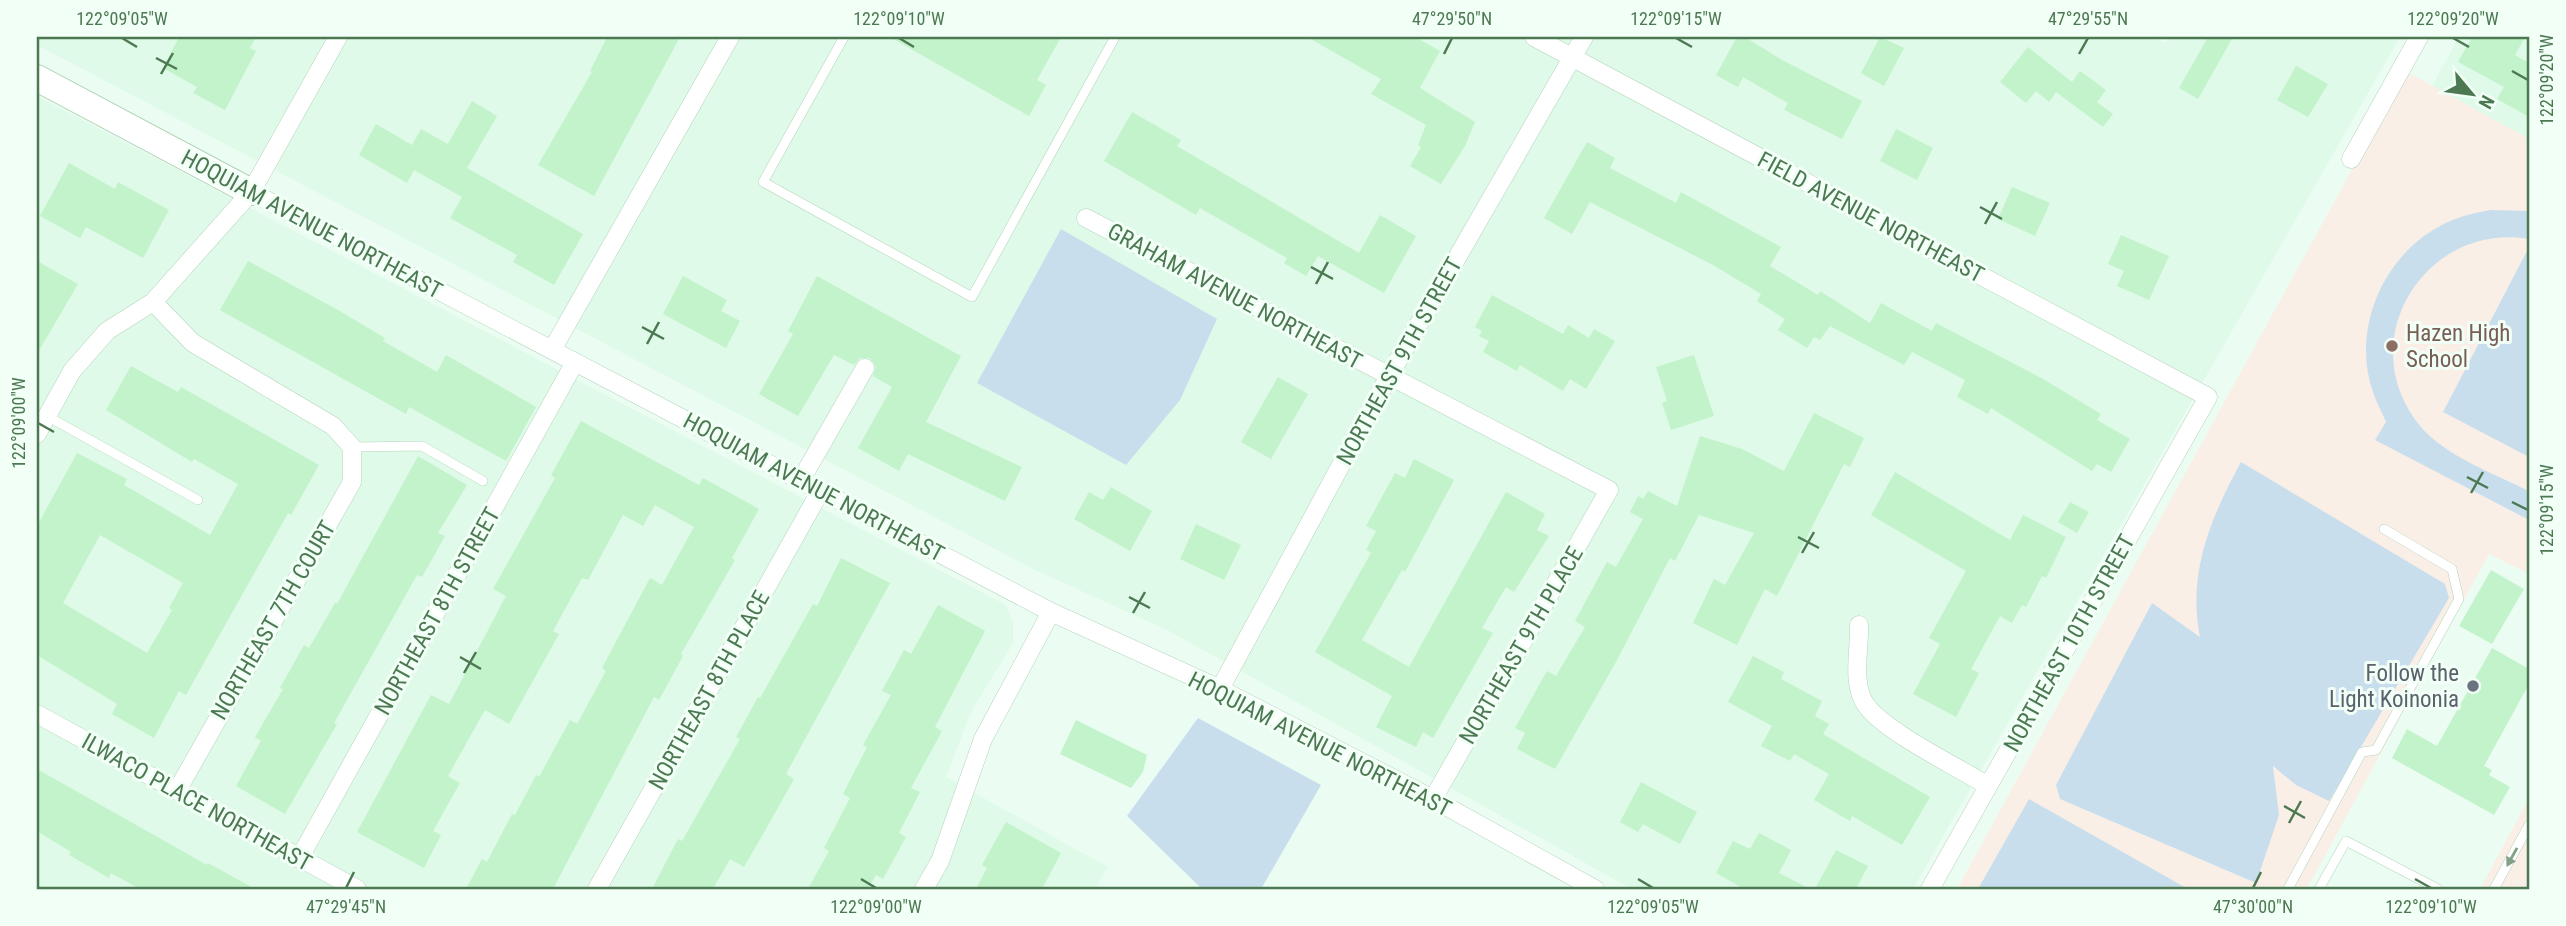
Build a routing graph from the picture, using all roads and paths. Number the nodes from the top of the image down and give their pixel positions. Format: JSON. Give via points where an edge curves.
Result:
{"nodes":[{"id":1,"x":338,"y":37,"type":"edge"},
{"id":2,"x":730,"y":37,"type":"edge"},
{"id":3,"x":844,"y":37,"type":"edge"},
{"id":4,"x":1115,"y":37,"type":"edge"},
{"id":5,"x":1534,"y":37,"type":"edge"},
{"id":6,"x":1584,"y":37,"type":"edge"},
{"id":7,"x":2419,"y":37,"type":"edge"},
{"id":8,"x":1572,"y":57,"type":"junction"},
{"id":9,"x":37,"y":78,"type":"edge"},
{"id":10,"x":2351,"y":159,"type":"dead end"},
{"id":11,"x":251,"y":192,"type":"junction"},
{"id":12,"x":1086,"y":218,"type":"dead end"},
{"id":13,"x":153,"y":302,"type":"junction"},
{"id":14,"x":551,"y":350,"type":"junction"},
{"id":15,"x":575,"y":362,"type":"junction"},
{"id":16,"x":865,"y":368,"type":"dead end"},
{"id":17,"x":1389,"y":376,"type":"junction"},
{"id":18,"x":2208,"y":397,"type":"joint"},
{"id":19,"x":47,"y":416,"type":"junction"},
{"id":20,"x":37,"y":434,"type":"edge"},
{"id":21,"x":352,"y":447,"type":"junction"},
{"id":22,"x":801,"y":480,"type":"junction"},
{"id":23,"x":483,"y":481,"type":"dead end"},
{"id":24,"x":821,"y":490,"type":"junction"},
{"id":25,"x":1609,"y":491,"type":"joint"},
{"id":26,"x":198,"y":500,"type":"dead end"},
{"id":27,"x":2384,"y":529,"type":"dead end"},
{"id":28,"x":1051,"y":612,"type":"junction"},
{"id":29,"x":1859,"y":625,"type":"dead end"},
{"id":30,"x":1220,"y":689,"type":"junction"},
{"id":31,"x":37,"y":713,"type":"edge"},
{"id":32,"x":1988,"y":786,"type":"junction"},
{"id":33,"x":178,"y":789,"type":"junction"},
{"id":34,"x":1433,"y":799,"type":"junction"},
{"id":35,"x":2529,"y":825,"type":"edge"},
{"id":36,"x":299,"y":859,"type":"junction"},
{"id":37,"x":357,"y":889,"type":"edge"},
{"id":38,"x":597,"y":889,"type":"edge"},
{"id":39,"x":924,"y":889,"type":"edge"},
{"id":40,"x":1595,"y":889,"type":"edge"},
{"id":41,"x":1930,"y":889,"type":"edge"},
{"id":42,"x":2288,"y":889,"type":"edge"},
{"id":43,"x":2319,"y":889,"type":"edge"},
{"id":44,"x":2438,"y":889,"type":"edge"},
{"id":45,"x":2494,"y":889,"type":"edge"}],
"edges":[{"from":1,"to":11,"type":"street"},
{"from":2,"to":14,"type":"street"},
{"from":3,"to":4,"type":"lane","via":[[763,182],[972,297]]},
{"from":5,"to":8,"type":"street","name":"FIELD AVENUE NORTHEAST"},
{"from":6,"to":8,"type":"street","name":"NORTHEAST 9TH STREET"},
{"from":7,"to":10,"type":"street"},
{"from":8,"to":17,"type":"street","name":"NORTHEAST 9TH STREET"},
{"from":8,"to":18,"type":"street","name":"FIELD AVENUE NORTHEAST"},
{"from":9,"to":11,"type":"street","name":"HOQUIAM AVENUE NORTHEAST"},
{"from":11,"to":13,"type":"street"},
{"from":11,"to":14,"type":"street","name":"HOQUIAM AVENUE NORTHEAST"},
{"from":12,"to":17,"type":"street","name":"GRAHAM AVENUE NORTHEAST"},
{"from":13,"to":19,"type":"street","via":[[107,331],[72,371]]},
{"from":13,"to":21,"type":"street","via":[[193,343],[333,426]]},
{"from":14,"to":15,"type":"street","name":"HOQUIAM AVENUE NORTHEAST"},
{"from":15,"to":22,"type":"street","name":"HOQUIAM AVENUE NORTHEAST"},
{"from":15,"to":36,"type":"street","name":"NORTHEAST 8TH STREET"},
{"from":16,"to":22,"type":"street"},
{"from":17,"to":25,"type":"street","name":"GRAHAM AVENUE NORTHEAST"},
{"from":17,"to":30,"type":"street","name":"NORTHEAST 9TH STREET"},
{"from":18,"to":32,"type":"street","name":"NORTHEAST 10TH STREET"},
{"from":19,"to":20,"type":"street"},
{"from":19,"to":26,"type":"lane"},
{"from":21,"to":23,"type":"lane","via":[[422,446]]},
{"from":21,"to":33,"type":"street","name":"NORTHEAST 7TH COURT","via":[[352,482]]},
{"from":22,"to":24,"type":"street","name":"HOQUIAM AVENUE NORTHEAST"},
{"from":24,"to":28,"type":"street","name":"HOQUIAM AVENUE NORTHEAST"},
{"from":24,"to":38,"type":"street","name":"NORTHEAST 8TH PLACE"},
{"from":25,"to":34,"type":"street","name":"NORTHEAST 9TH PLACE"},
{"from":27,"to":42,"type":"lane","via":[[2452,569],[2459,599],[2376,750],[2362,752]]},
{"from":28,"to":30,"type":"street","name":"HOQUIAM AVENUE NORTHEAST"},
{"from":28,"to":39,"type":"street","via":[[983,739],[940,861]]},
{"from":29,"to":32,"type":"street","via":[[1857,673],[1865,705],[1891,727]]},
{"from":30,"to":34,"type":"street","name":"HOQUIAM AVENUE NORTHEAST"},
{"from":31,"to":33,"type":"street","name":"ILWACO PLACE NORTHEAST"},
{"from":32,"to":41,"type":"street","name":"NORTHEAST 10TH STREET"},
{"from":33,"to":36,"type":"street","name":"ILWACO PLACE NORTHEAST"},
{"from":34,"to":40,"type":"street","name":"HOQUIAM AVENUE NORTHEAST"},
{"from":35,"to":45,"type":"lane","one_way":true},
{"from":36,"to":37,"type":"street","name":"ILWACO PLACE NORTHEAST"},
{"from":43,"to":44,"type":"lane","via":[[2346,841]]}]}
